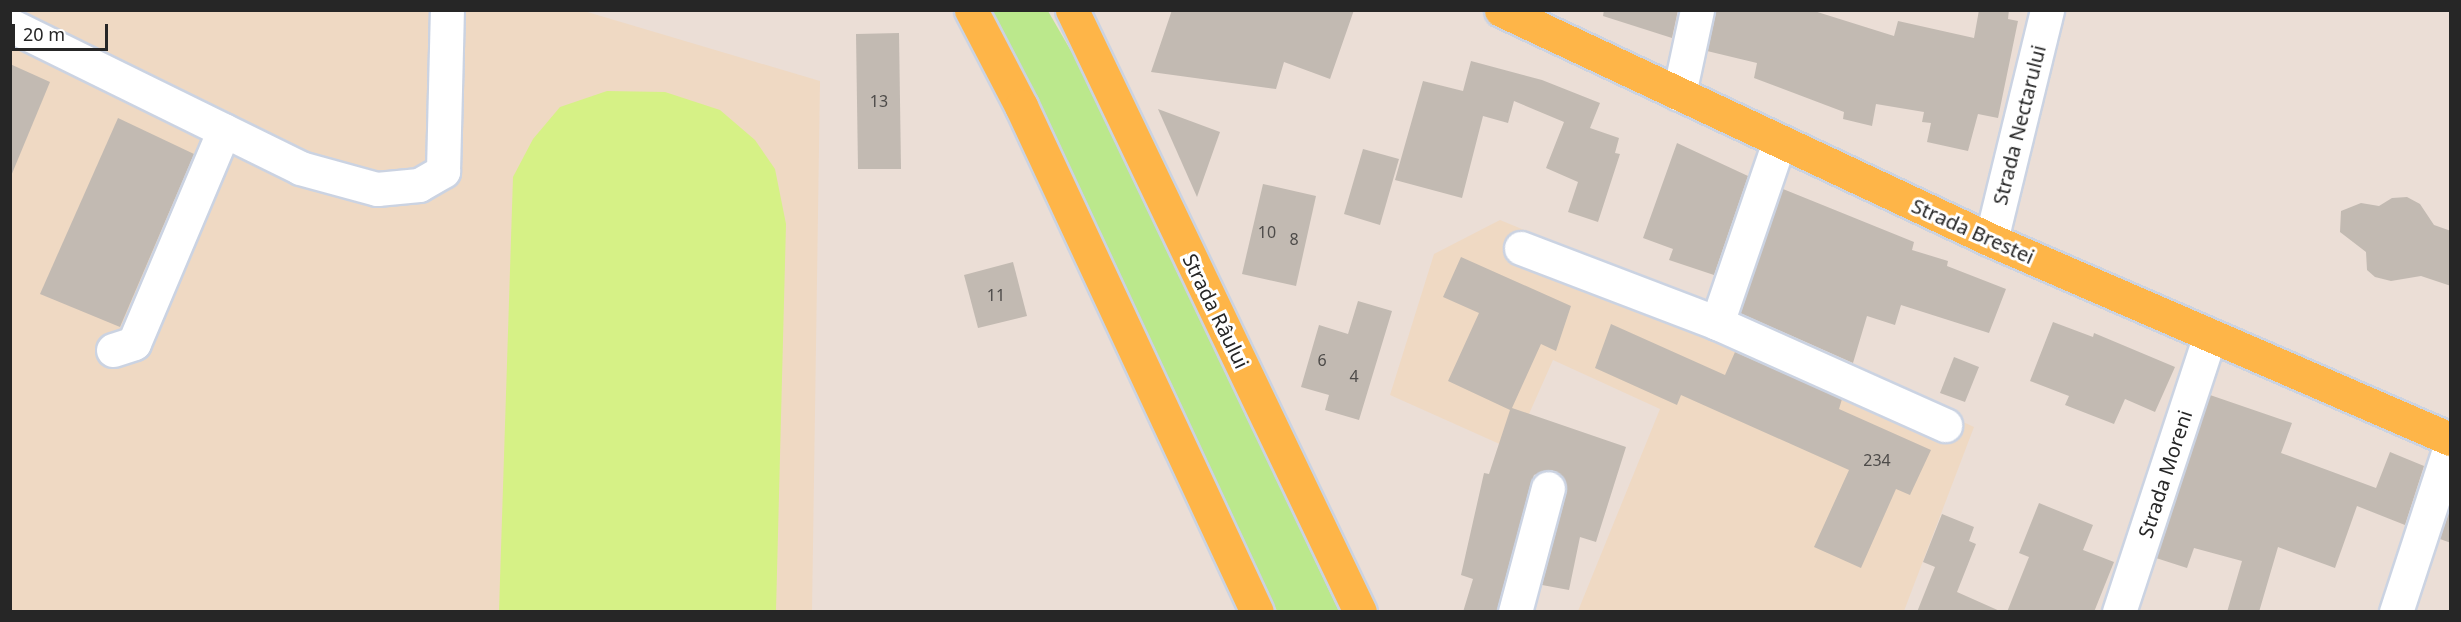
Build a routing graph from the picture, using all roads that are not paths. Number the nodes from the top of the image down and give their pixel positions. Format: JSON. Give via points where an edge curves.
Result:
{"nodes":[{"id":1,"x":447,"y":10,"type":"edge"},
{"id":2,"x":971,"y":10,"type":"edge"},
{"id":3,"x":1072,"y":10,"type":"edge"},
{"id":4,"x":1501,"y":10,"type":"edge"},
{"id":5,"x":1697,"y":10,"type":"edge"},
{"id":6,"x":2047,"y":10,"type":"edge"},
{"id":7,"x":10,"y":25,"type":"edge"},
{"id":8,"x":1679,"y":94,"type":"junction"},
{"id":9,"x":224,"y":130,"type":"junction"},
{"id":10,"x":1779,"y":142,"type":"junction"},
{"id":11,"x":1991,"y":240,"type":"junction"},
{"id":12,"x":1521,"y":248,"type":"dead end"},
{"id":13,"x":1717,"y":323,"type":"junction"},
{"id":14,"x":2210,"y":336,"type":"junction"},
{"id":15,"x":113,"y":350,"type":"dead end"},
{"id":16,"x":1945,"y":425,"type":"dead end"},
{"id":17,"x":2451,"y":439,"type":"edge"},
{"id":18,"x":2451,"y":447,"type":"edge"},
{"id":19,"x":1548,"y":488,"type":"dead end"},
{"id":20,"x":1257,"y":612,"type":"edge"},
{"id":21,"x":1360,"y":612,"type":"edge"},
{"id":22,"x":1515,"y":612,"type":"edge"},
{"id":23,"x":2119,"y":612,"type":"edge"},
{"id":24,"x":2396,"y":612,"type":"edge"}],
"edges":[{"from":1,"to":9,"type":"street","via":[[443,171],[419,185],[377,189],[300,168]]},
{"from":2,"to":20,"type":"main road","via":[[1021,106]]},
{"from":3,"to":21,"type":"main road","name":"Strada Râului"},
{"from":4,"to":8,"type":"main road","name":"Strada Brestei"},
{"from":5,"to":8,"type":"street"},
{"from":6,"to":11,"type":"street","name":"Strada Nectarului"},
{"from":7,"to":9,"type":"street"},
{"from":8,"to":10,"type":"main road","name":"Strada Brestei"},
{"from":9,"to":15,"type":"street","via":[[134,342]]},
{"from":10,"to":11,"type":"main road","name":"Strada Brestei"},
{"from":10,"to":13,"type":"street"},
{"from":11,"to":14,"type":"main road","name":"Strada Brestei"},
{"from":12,"to":13,"type":"street"},
{"from":13,"to":16,"type":"street"},
{"from":14,"to":17,"type":"main road","name":"Strada Brestei"},
{"from":14,"to":23,"type":"street","name":"Strada Moreni"},
{"from":18,"to":24,"type":"street"},
{"from":19,"to":22,"type":"street"}]}
